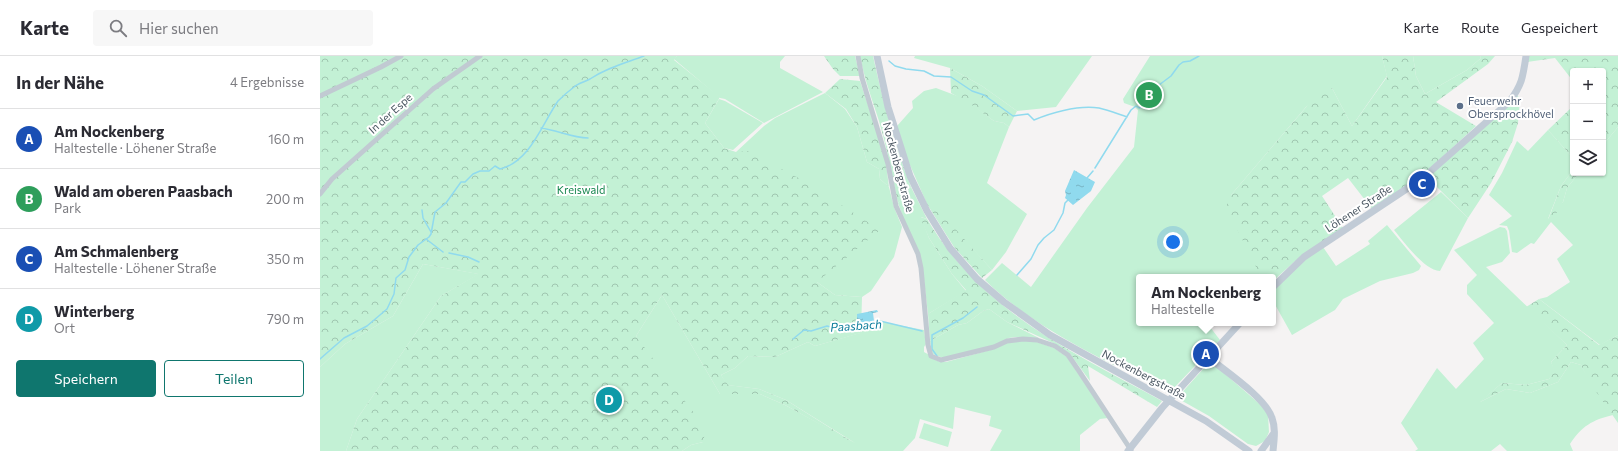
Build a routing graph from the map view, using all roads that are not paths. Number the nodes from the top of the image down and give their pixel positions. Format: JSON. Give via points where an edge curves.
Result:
{"nodes":[{"id":1,"x":401,"y":56,"type":"edge"},
{"id":2,"x":480,"y":56,"type":"edge"},
{"id":3,"x":858,"y":56,"type":"edge"},
{"id":4,"x":877,"y":56,"type":"edge"},
{"id":5,"x":1526,"y":56,"type":"edge"},
{"id":6,"x":320,"y":96,"type":"edge"},
{"id":7,"x":320,"y":194,"type":"edge"},
{"id":8,"x":1276,"y":284,"type":"edge"},
{"id":9,"x":1237,"y":326,"type":"edge"},
{"id":10,"x":1208,"y":357,"type":"junction"},
{"id":11,"x":1274,"y":433,"type":"junction"},
{"id":12,"x":1130,"y":450,"type":"edge"},
{"id":13,"x":1273,"y":450,"type":"edge"},
{"id":14,"x":1249,"y":451,"type":"edge"},
{"id":15,"x":1261,"y":451,"type":"edge"}],
"edges":[{"from":1,"to":6,"type":"street"},
{"from":2,"to":7,"type":"street","name":"In der Espe","via":[[433,88],[332,179]]},
{"from":3,"to":12,"type":"street","name":"Nockenbergstraße","via":[[862,78],[888,164],[896,206],[918,254],[931,356],[941,360],[994,347],[1007,341],[1023,339],[1037,340],[1054,346],[1068,355]]},
{"from":4,"to":14,"type":"street","name":"Nockenbergstraße","via":[[888,107],[910,176],[927,211],[950,248],[977,279],[1050,335],[1206,421]]},
{"from":5,"to":8,"type":"street","name":"Löhener Straße","via":[[1522,82],[1508,102],[1424,178],[1304,257]]},
{"from":9,"to":10,"type":"street"},
{"from":10,"to":11,"type":"street","via":[[1268,408]]},
{"from":10,"to":12,"type":"street","via":[[1162,408]]},
{"from":11,"to":13,"type":"street"},
{"from":11,"to":15,"type":"street"}]}
